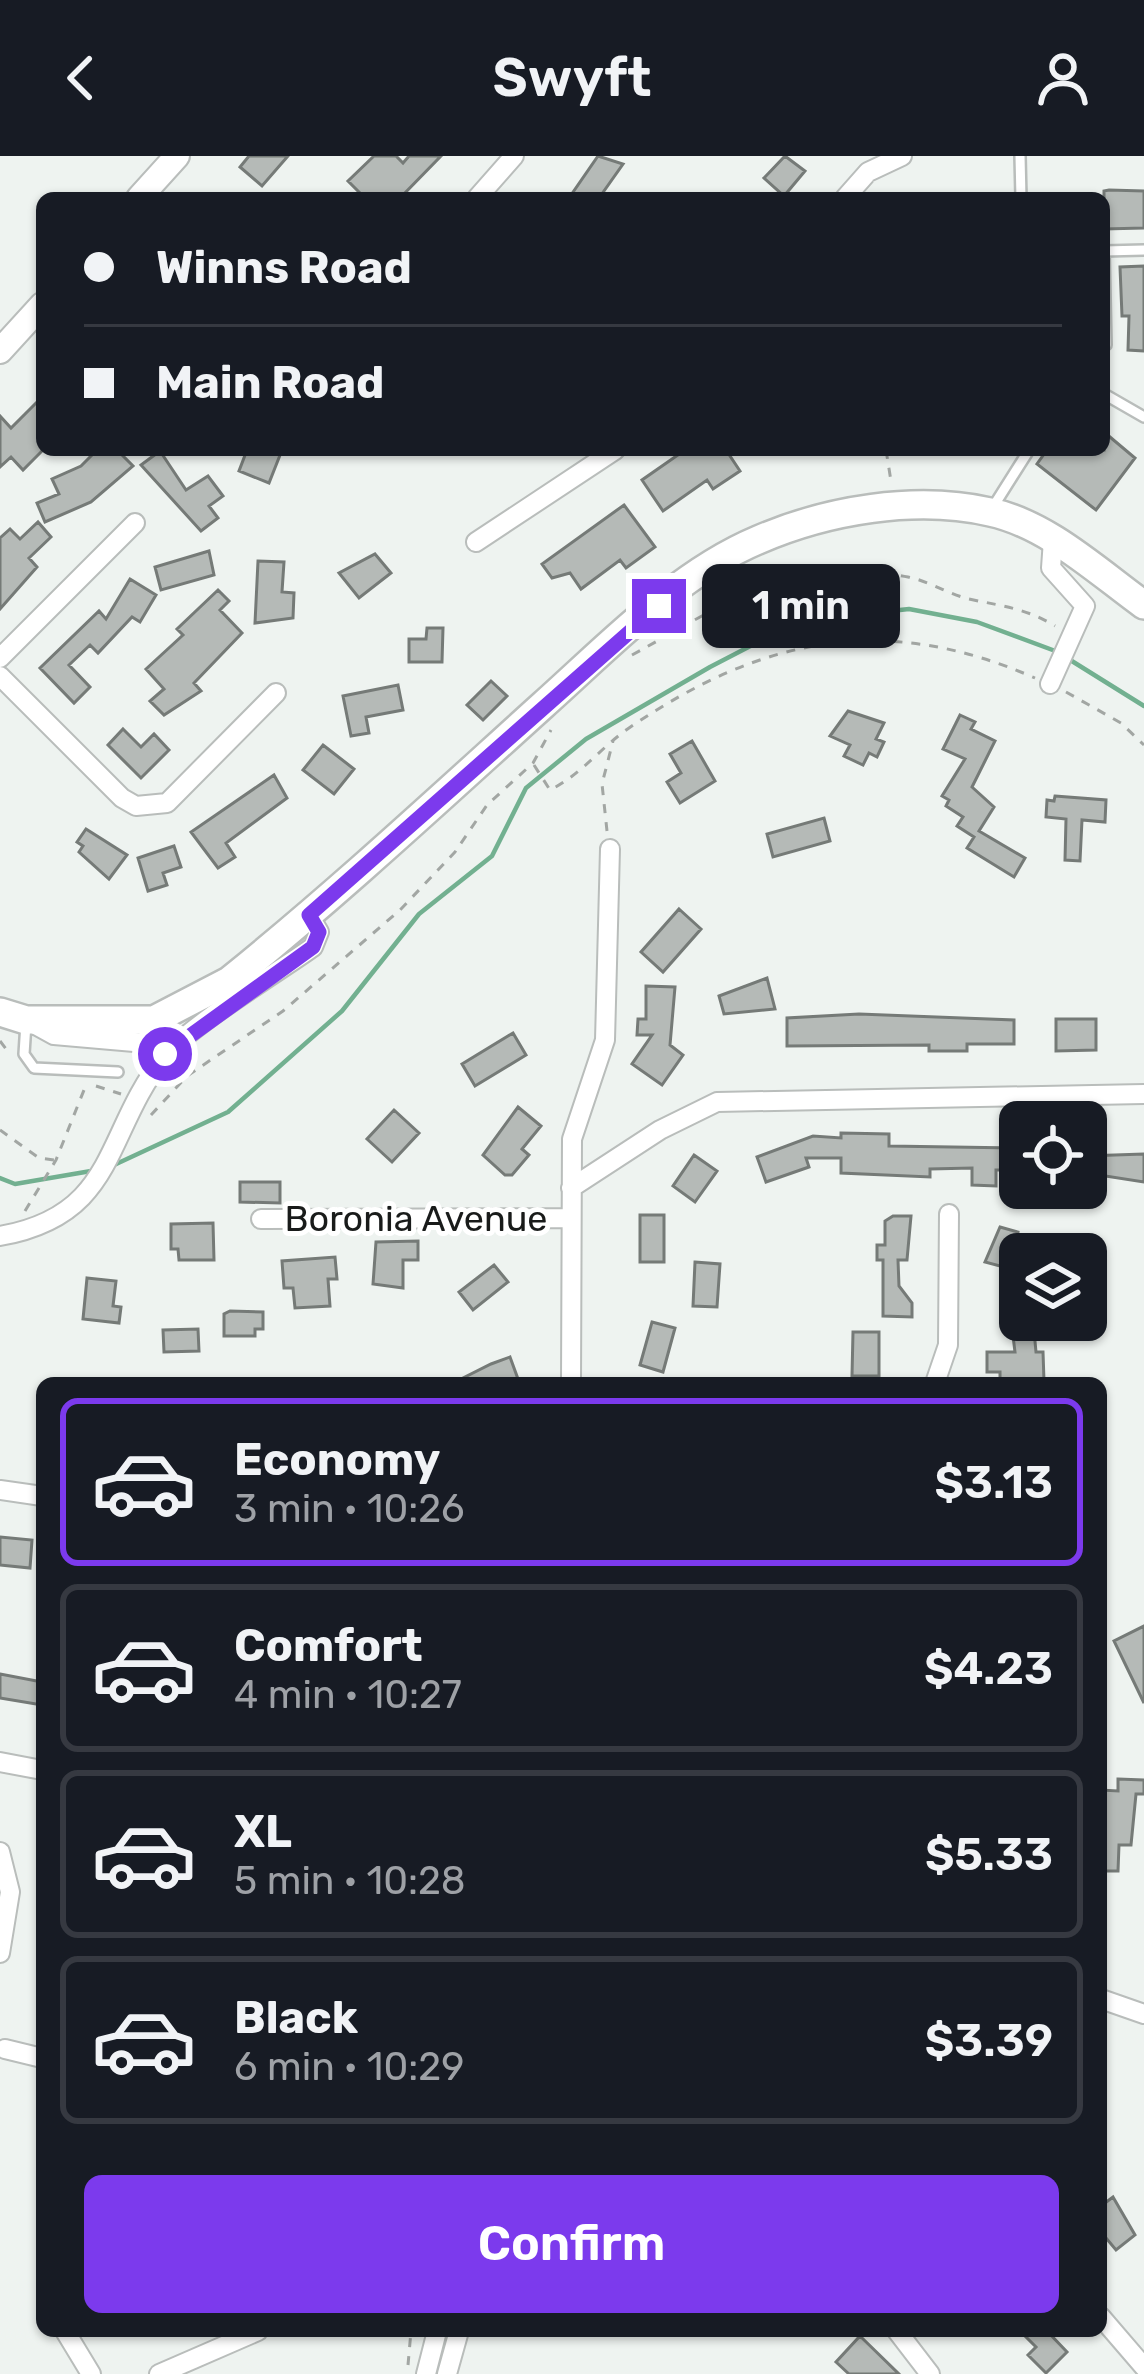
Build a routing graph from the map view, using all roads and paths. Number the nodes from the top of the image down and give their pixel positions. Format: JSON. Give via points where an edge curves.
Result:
{"nodes":[{"id":1,"x":177,"y":156,"type":"edge"},
{"id":2,"x":514,"y":156,"type":"edge"},
{"id":3,"x":902,"y":156,"type":"edge"},
{"id":4,"x":1020,"y":156,"type":"edge"},
{"id":5,"x":150,"y":192,"type":"edge"},
{"id":6,"x":482,"y":192,"type":"edge"},
{"id":7,"x":850,"y":192,"type":"edge"},
{"id":8,"x":1021,"y":192,"type":"edge"},
{"id":9,"x":1144,"y":250,"type":"edge"},
{"id":10,"x":1110,"y":251,"type":"edge"},
{"id":11,"x":36,"y":312,"type":"edge"},
{"id":12,"x":0,"y":351,"type":"edge"},
{"id":13,"x":1110,"y":397,"type":"edge"},
{"id":14,"x":1144,"y":417,"type":"edge"},
{"id":15,"x":606,"y":456,"type":"edge"},
{"id":16,"x":887,"y":456,"type":"edge"},
{"id":17,"x":1025,"y":456,"type":"edge"},
{"id":18,"x":894,"y":507,"type":"junction"},
{"id":19,"x":991,"y":512,"type":"junction"},
{"id":20,"x":135,"y":524,"type":"dead end"},
{"id":21,"x":1053,"y":540,"type":"junction"},
{"id":22,"x":476,"y":542,"type":"dead end"},
{"id":23,"x":799,"y":577,"type":"junction"},
{"id":24,"x":1144,"y":605,"type":"edge"},
{"id":25,"x":1071,"y":638,"type":"junction"},
{"id":26,"x":837,"y":641,"type":"junction"},
{"id":27,"x":628,"y":657,"type":"dead end"},
{"id":28,"x":0,"y":658,"type":"edge"},
{"id":29,"x":0,"y":676,"type":"edge"},
{"id":30,"x":1050,"y":684,"type":"junction"},
{"id":31,"x":276,"y":693,"type":"dead end"},
{"id":32,"x":556,"y":722,"type":"dead end"},
{"id":33,"x":614,"y":739,"type":"junction"},
{"id":34,"x":1144,"y":745,"type":"edge"},
{"id":35,"x":533,"y":764,"type":"junction"},
{"id":36,"x":610,"y":849,"type":"joint"},
{"id":37,"x":309,"y":915,"type":"junction"},
{"id":38,"x":13,"y":1016,"type":"edge"},
{"id":39,"x":0,"y":1041,"type":"edge"},
{"id":40,"x":11,"y":1056,"type":"dead end"},
{"id":41,"x":161,"y":1063,"type":"junction"},
{"id":42,"x":118,"y":1072,"type":"dead end"},
{"id":43,"x":69,"y":1084,"type":"dead end"},
{"id":44,"x":86,"y":1084,"type":"junction"},
{"id":45,"x":1144,"y":1094,"type":"edge"},
{"id":46,"x":135,"y":1112,"type":"junction"},
{"id":47,"x":0,"y":1130,"type":"edge"},
{"id":48,"x":56,"y":1160,"type":"junction"},
{"id":49,"x":572,"y":1188,"type":"junction"},
{"id":50,"x":26,"y":1208,"type":"dead end"},
{"id":51,"x":949,"y":1214,"type":"dead end"},
{"id":52,"x":571,"y":1218,"type":"junction"},
{"id":53,"x":261,"y":1219,"type":"dead end"},
{"id":54,"x":0,"y":1236,"type":"edge"},
{"id":55,"x":571,"y":1377,"type":"edge"},
{"id":56,"x":937,"y":1377,"type":"edge"},
{"id":57,"x":0,"y":1490,"type":"edge"},
{"id":58,"x":36,"y":1495,"type":"edge"},
{"id":59,"x":0,"y":1762,"type":"edge"},
{"id":60,"x":36,"y":1769,"type":"edge"},
{"id":61,"x":0,"y":1852,"type":"edge"},
{"id":62,"x":0,"y":1953,"type":"edge"},
{"id":63,"x":1107,"y":2001,"type":"edge"},
{"id":64,"x":1144,"y":2014,"type":"edge"},
{"id":65,"x":2,"y":2047,"type":"edge"},
{"id":66,"x":36,"y":2056,"type":"edge"},
{"id":67,"x":1107,"y":2324,"type":"edge"},
{"id":68,"x":69,"y":2337,"type":"edge"},
{"id":69,"x":244,"y":2337,"type":"edge"},
{"id":70,"x":411,"y":2337,"type":"edge"},
{"id":71,"x":435,"y":2337,"type":"edge"},
{"id":72,"x":457,"y":2337,"type":"edge"},
{"id":73,"x":902,"y":2337,"type":"edge"},
{"id":74,"x":1144,"y":2367,"type":"edge"},
{"id":75,"x":91,"y":2374,"type":"edge"},
{"id":76,"x":159,"y":2374,"type":"edge"},
{"id":77,"x":409,"y":2374,"type":"edge"},
{"id":78,"x":426,"y":2374,"type":"edge"},
{"id":79,"x":447,"y":2374,"type":"edge"},
{"id":80,"x":931,"y":2374,"type":"edge"}],
"edges":[{"from":1,"to":5,"type":"street"},
{"from":2,"to":6,"type":"street"},
{"from":3,"to":7,"type":"street","via":[[868,172]]},
{"from":4,"to":8,"type":"lane"},
{"from":9,"to":10,"type":"lane"},
{"from":11,"to":12,"type":"street"},
{"from":13,"to":14,"type":"lane"},
{"from":15,"to":22,"type":"street"},
{"from":16,"to":18,"type":"path"},
{"from":17,"to":19,"type":"lane"},
{"from":18,"to":19,"type":"main road"},
{"from":18,"to":37,"type":"main road","via":[[802,524],[718,561],[629,628]]},
{"from":19,"to":21,"type":"main road"},
{"from":20,"to":28,"type":"street"},
{"from":21,"to":24,"type":"main road"},
{"from":21,"to":25,"type":"street","via":[[1051,568],[1085,605]]},
{"from":23,"to":25,"type":"path","via":[[833,571],[911,578],[1025,609]]},
{"from":23,"to":26,"type":"path"},
{"from":23,"to":27,"type":"path","via":[[754,587]]},
{"from":25,"to":30,"type":"street"},
{"from":26,"to":30,"type":"path","via":[[938,645]]},
{"from":26,"to":33,"type":"path","via":[[787,647]]},
{"from":29,"to":31,"type":"street","via":[[122,798],[151,808],[167,803]]},
{"from":30,"to":34,"type":"path"},
{"from":32,"to":35,"type":"path"},
{"from":33,"to":35,"type":"path","via":[[577,777],[550,790]]},
{"from":33,"to":36,"type":"path","via":[[602,784]]},
{"from":35,"to":46,"type":"path","via":[[400,910],[283,1011],[187,1076],[152,1115]]},
{"from":36,"to":49,"type":"street","name":"Boronia Avenue","via":[[605,1040],[574,1123]]},
{"from":37,"to":38,"type":"main road","via":[[230,981],[154,1020]]},
{"from":37,"to":41,"type":"street","via":[[319,932],[313,947]]},
{"from":38,"to":41,"type":"street","via":[[54,1035],[157,1044]]},
{"from":38,"to":42,"type":"lane","via":[[34,1068]]},
{"from":39,"to":40,"type":"path"},
{"from":41,"to":46,"type":"street"},
{"from":43,"to":44,"type":"path"},
{"from":44,"to":46,"type":"path","via":[[121,1094]]},
{"from":44,"to":48,"type":"path"},
{"from":45,"to":49,"type":"street","via":[[716,1102]]},
{"from":46,"to":54,"type":"street","via":[[89,1194],[61,1215]]},
{"from":47,"to":48,"type":"path","via":[[39,1158]]},
{"from":48,"to":50,"type":"path"},
{"from":49,"to":52,"type":"street","name":"Boronia Avenue"},
{"from":51,"to":56,"type":"street","via":[[948,1345]]},
{"from":52,"to":53,"type":"street","name":"Boronia Avenue"},
{"from":52,"to":55,"type":"street","name":"Boronia Avenue"},
{"from":57,"to":58,"type":"street"},
{"from":59,"to":60,"type":"street"},
{"from":61,"to":62,"type":"street","via":[[10,1892]]},
{"from":63,"to":64,"type":"street"},
{"from":65,"to":66,"type":"street"},
{"from":67,"to":74,"type":"street"},
{"from":68,"to":75,"type":"street"},
{"from":69,"to":76,"type":"street"},
{"from":70,"to":77,"type":"path"},
{"from":71,"to":78,"type":"street"},
{"from":72,"to":79,"type":"street"},
{"from":73,"to":80,"type":"street"}]}
